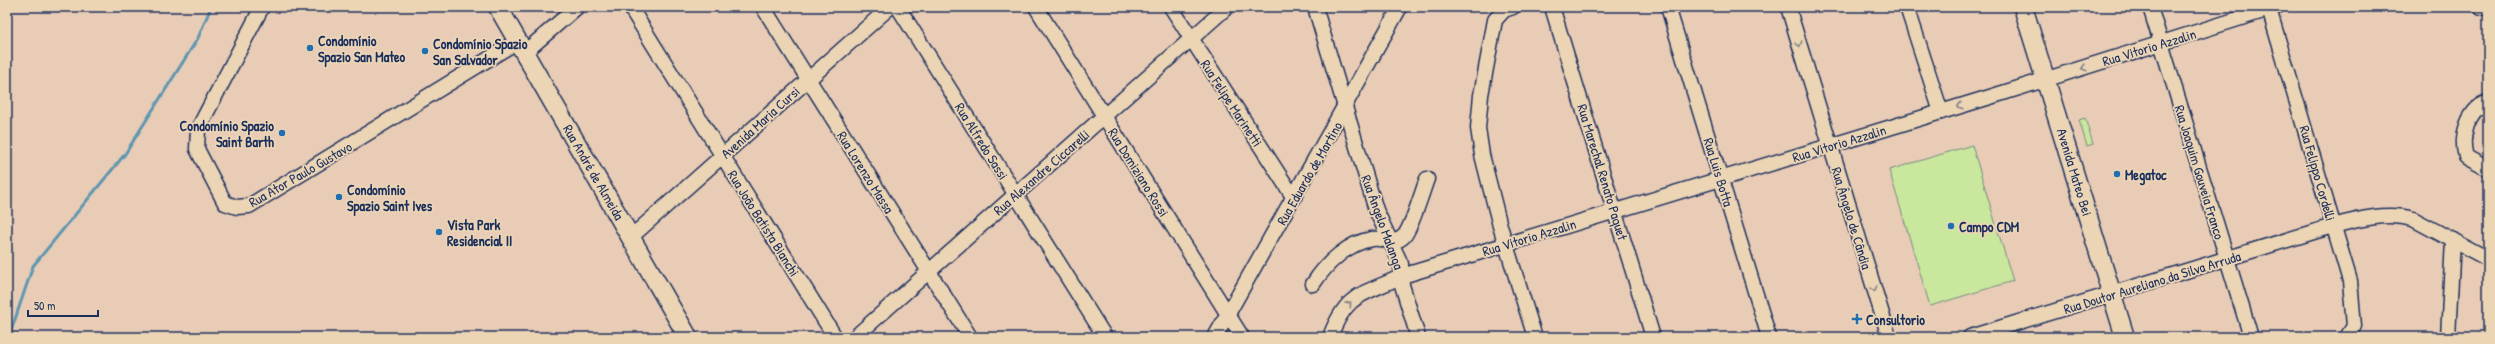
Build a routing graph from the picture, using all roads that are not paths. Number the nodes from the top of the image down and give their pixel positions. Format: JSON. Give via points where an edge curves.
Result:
{"nodes":[{"id":1,"x":262,"y":7,"type":"edge"},
{"id":2,"x":498,"y":7,"type":"edge"},
{"id":3,"x":577,"y":7,"type":"edge"},
{"id":4,"x":630,"y":7,"type":"edge"},
{"id":5,"x":763,"y":7,"type":"edge"},
{"id":6,"x":890,"y":7,"type":"edge"},
{"id":7,"x":898,"y":7,"type":"edge"},
{"id":8,"x":1036,"y":7,"type":"edge"},
{"id":9,"x":1171,"y":7,"type":"edge"},
{"id":10,"x":1226,"y":7,"type":"edge"},
{"id":11,"x":1314,"y":7,"type":"edge"},
{"id":12,"x":1400,"y":7,"type":"edge"},
{"id":13,"x":1513,"y":7,"type":"edge"},
{"id":14,"x":1552,"y":7,"type":"edge"},
{"id":15,"x":1668,"y":7,"type":"edge"},
{"id":16,"x":1788,"y":7,"type":"edge"},
{"id":17,"x":1907,"y":7,"type":"edge"},
{"id":18,"x":2023,"y":7,"type":"edge"},
{"id":19,"x":2036,"y":7,"type":"edge"},
{"id":20,"x":2150,"y":7,"type":"edge"},
{"id":21,"x":2481,"y":7,"type":"edge"},
{"id":22,"x":2273,"y":8,"type":"edge"},
{"id":23,"x":2488,"y":8,"type":"edge"},
{"id":24,"x":1191,"y":39,"type":"junction"},
{"id":25,"x":2162,"y":44,"type":"junction"},
{"id":26,"x":521,"y":47,"type":"junction"},
{"id":27,"x":2052,"y":78,"type":"junction"},
{"id":28,"x":807,"y":79,"type":"junction"},
{"id":29,"x":2488,"y":102,"type":"edge"},
{"id":30,"x":1346,"y":107,"type":"junction"},
{"id":31,"x":1940,"y":112,"type":"junction"},
{"id":32,"x":1104,"y":117,"type":"junction"},
{"id":33,"x":1830,"y":146,"type":"junction"},
{"id":34,"x":722,"y":156,"type":"junction"},
{"id":35,"x":2488,"y":169,"type":"edge"},
{"id":36,"x":1721,"y":178,"type":"junction"},
{"id":37,"x":1427,"y":179,"type":"dead end"},
{"id":38,"x":1015,"y":194,"type":"junction"},
{"id":39,"x":1294,"y":198,"type":"junction"},
{"id":40,"x":1614,"y":211,"type":"junction"},
{"id":41,"x":2333,"y":226,"type":"junction"},
{"id":42,"x":631,"y":237,"type":"junction"},
{"id":43,"x":2453,"y":240,"type":"junction"},
{"id":44,"x":1389,"y":242,"type":"junction"},
{"id":45,"x":1506,"y":245,"type":"junction"},
{"id":46,"x":2227,"y":258,"type":"junction"},
{"id":47,"x":2488,"y":258,"type":"edge"},
{"id":48,"x":928,"y":270,"type":"junction"},
{"id":49,"x":1402,"y":276,"type":"junction"},
{"id":50,"x":1314,"y":284,"type":"dead end"},
{"id":51,"x":2117,"y":293,"type":"junction"},
{"id":52,"x":1229,"y":315,"type":"junction"},
{"id":53,"x":2008,"y":331,"type":"edge"},
{"id":54,"x":688,"y":337,"type":"edge"},
{"id":55,"x":835,"y":337,"type":"edge"},
{"id":56,"x":855,"y":337,"type":"edge"},
{"id":57,"x":970,"y":337,"type":"edge"},
{"id":58,"x":1104,"y":337,"type":"edge"},
{"id":59,"x":1215,"y":337,"type":"edge"},
{"id":60,"x":1242,"y":337,"type":"edge"},
{"id":61,"x":1330,"y":337,"type":"edge"},
{"id":62,"x":1418,"y":337,"type":"edge"},
{"id":63,"x":1535,"y":337,"type":"edge"},
{"id":64,"x":1653,"y":337,"type":"edge"},
{"id":65,"x":1769,"y":337,"type":"edge"},
{"id":66,"x":1889,"y":337,"type":"edge"},
{"id":67,"x":1970,"y":337,"type":"edge"},
{"id":68,"x":2125,"y":337,"type":"edge"},
{"id":69,"x":2136,"y":337,"type":"edge"},
{"id":70,"x":2251,"y":337,"type":"edge"},
{"id":71,"x":2347,"y":337,"type":"edge"},
{"id":72,"x":2448,"y":337,"type":"edge"}],
"edges":[{"from":1,"to":26,"type":"street","name":"Rua Ator Paulo Gustavo","via":[[198,129],[196,141],[197,149],[226,203],[237,207],[249,206]]},
{"from":2,"to":26,"type":"main road","name":"Rua André de Almeida"},
{"from":3,"to":26,"type":"street","name":"Rua Ator Paulo Gustavo"},
{"from":4,"to":34,"type":"street","name":"Rua João Batista Bianchi"},
{"from":5,"to":28,"type":"street","name":"Rua Lorenzo Massa"},
{"from":6,"to":28,"type":"street","name":"Avenida Maria Cursi"},
{"from":7,"to":38,"type":"street","name":"Rua Alfredo Sassi"},
{"from":8,"to":32,"type":"street","name":"Rua Domiziano Rossi"},
{"from":9,"to":24,"type":"street","name":"Rua Felipe Marinetti"},
{"from":10,"to":24,"type":"street","name":"Rua Alexandre Ciccarelli"},
{"from":11,"to":30,"type":"street","name":"Rua Ângelo Malanga"},
{"from":12,"to":30,"type":"street","name":"Rua Eduardo de Martino"},
{"from":13,"to":45,"type":"street","via":[[1504,10],[1495,20],[1480,95],[1478,128],[1482,155]]},
{"from":14,"to":40,"type":"street","name":"Rua Marechal Renato Paquet"},
{"from":15,"to":36,"type":"street","name":"Rua Luis Botta"},
{"from":16,"to":33,"type":"street","name":"Rua Ângelo de Cândia","one_way":true},
{"from":17,"to":31,"type":"street"},
{"from":18,"to":27,"type":"main road","name":"Avenida Mateo Bei"},
{"from":19,"to":27,"type":"main road","name":"Avenida Mateo Bei"},
{"from":20,"to":25,"type":"street","name":"Rua Joaquim Gouveia Franco"},
{"from":21,"to":23,"type":"street"},
{"from":22,"to":25,"type":"street","name":"Rua Vitorio Azzalin"},
{"from":22,"to":41,"type":"street","name":"Rua Felippo Cordelli"},
{"from":24,"to":32,"type":"street","name":"Rua Alexandre Ciccarelli"},
{"from":24,"to":39,"type":"street","name":"Rua Felipe Marinetti"},
{"from":25,"to":27,"type":"street","name":"Rua Vitorio Azzalin","one_way":true},
{"from":25,"to":46,"type":"street","name":"Rua Joaquim Gouveia Franco"},
{"from":26,"to":42,"type":"main road","name":"Rua André de Almeida"},
{"from":27,"to":31,"type":"street","name":"Rua Vitorio Azzalin","one_way":true},
{"from":27,"to":51,"type":"main road","name":"Avenida Mateo Bei"},
{"from":28,"to":34,"type":"street","name":"Avenida Maria Cursi"},
{"from":28,"to":48,"type":"street","name":"Rua Lorenzo Massa"},
{"from":29,"to":35,"type":"street","via":[[2470,119],[2463,147],[2466,157]]},
{"from":30,"to":39,"type":"street","name":"Rua Eduardo de Martino"},
{"from":30,"to":44,"type":"street","name":"Rua Ângelo Malanga","via":[[1376,210]]},
{"from":31,"to":33,"type":"street","name":"Rua Vitorio Azzalin"},
{"from":32,"to":38,"type":"street","name":"Rua Alexandre Ciccarelli"},
{"from":32,"to":52,"type":"street","name":"Rua Domiziano Rossi"},
{"from":33,"to":36,"type":"street","name":"Rua Vitorio Azzalin"},
{"from":33,"to":66,"type":"street","name":"Rua Ângelo de Cândia","one_way":true},
{"from":34,"to":42,"type":"street","name":"Avenida Maria Cursi"},
{"from":34,"to":55,"type":"street","name":"Rua João Batista Bianchi"},
{"from":36,"to":40,"type":"street","name":"Rua Vitorio Azzalin"},
{"from":36,"to":65,"type":"street","name":"Rua Luis Botta"},
{"from":37,"to":44,"type":"street","via":[[1406,232],[1399,239]]},
{"from":38,"to":48,"type":"street","name":"Rua Alexandre Ciccarelli"},
{"from":38,"to":58,"type":"street","name":"Rua Alfredo Sassi"},
{"from":39,"to":52,"type":"street","name":"Rua Eduardo de Martino"},
{"from":40,"to":45,"type":"street","name":"Rua Vitorio Azzalin"},
{"from":40,"to":64,"type":"street","name":"Rua Marechal Renato Paquet"},
{"from":41,"to":43,"type":"street","name":"Rua Doutor Aureliano da Silva Arruda","via":[[2371,217],[2402,216]]},
{"from":41,"to":46,"type":"street","name":"Rua Doutor Aureliano da Silva Arruda"},
{"from":41,"to":71,"type":"street","name":"Rua Felippo Cordelli","via":[[2352,296],[2354,326]]},
{"from":42,"to":54,"type":"main road","name":"Rua André de Almeida"},
{"from":43,"to":47,"type":"street","name":"Rua Doutor Aureliano da Silva Arruda"},
{"from":43,"to":72,"type":"street"},
{"from":44,"to":49,"type":"street","name":"Rua Ângelo Malanga","via":[[1401,264]]},
{"from":44,"to":50,"type":"street","via":[[1372,239],[1345,250],[1328,264]]},
{"from":45,"to":49,"type":"street","name":"Rua Vitorio Azzalin"},
{"from":45,"to":63,"type":"street"},
{"from":46,"to":51,"type":"street","name":"Rua Doutor Aureliano da Silva Arruda"},
{"from":46,"to":70,"type":"street","name":"Rua Joaquim Gouveia Franco"},
{"from":48,"to":56,"type":"street","name":"Rua Alexandre Ciccarelli"},
{"from":48,"to":57,"type":"street","name":"Rua Lorenzo Massa"},
{"from":61,"to":49,"type":"street","name":"Rua Vitorio Azzalin","one_way":true,"via":[[1340,316],[1355,298],[1374,286]]},
{"from":49,"to":62,"type":"street","name":"Rua Ângelo Malanga","via":[[1402,285]]},
{"from":51,"to":53,"type":"street","name":"Rua Doutor Aureliano da Silva Arruda"},
{"from":51,"to":68,"type":"main road","name":"Avenida Mateo Bei"},
{"from":51,"to":69,"type":"main road","name":"Avenida Mateo Bei"},
{"from":52,"to":59,"type":"street","name":"Rua Eduardo de Martino"},
{"from":52,"to":60,"type":"street","name":"Rua Domiziano Rossi"},
{"from":53,"to":67,"type":"street","name":"Rua Doutor Aureliano da Silva Arruda"}]}
